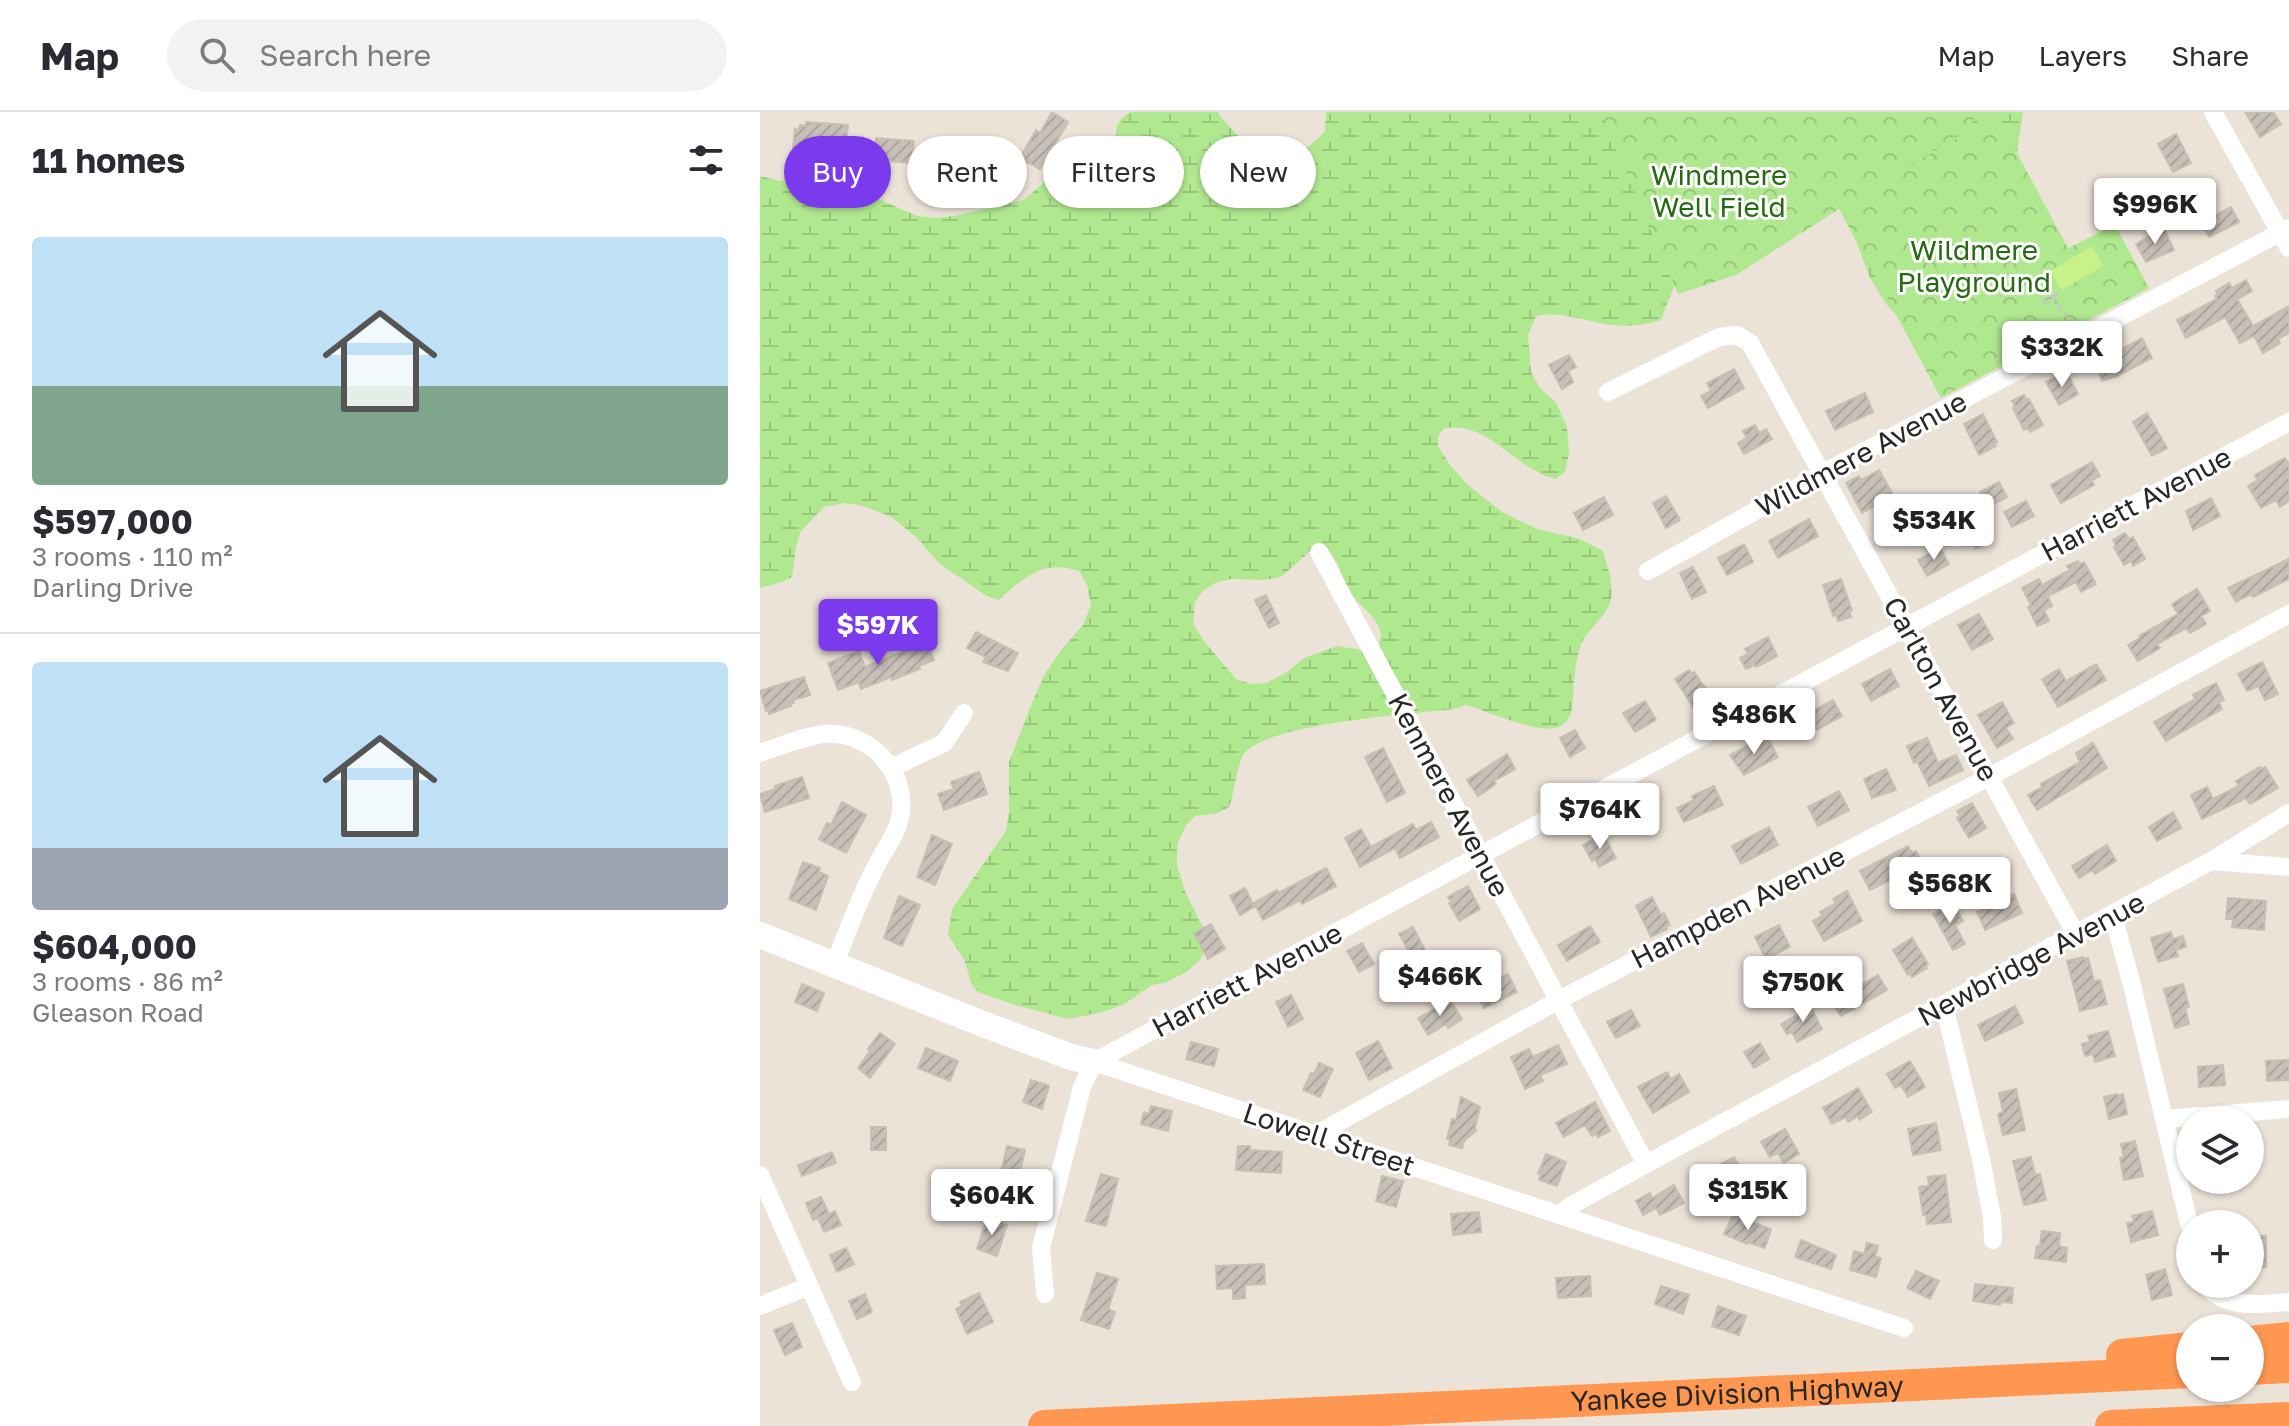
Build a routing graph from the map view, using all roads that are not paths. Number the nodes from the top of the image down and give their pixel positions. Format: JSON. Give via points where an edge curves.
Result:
{"nodes":[{"id":1,"x":2213,"y":112,"type":"edge"},
{"id":2,"x":2286,"y":236,"type":"edge"},
{"id":3,"x":1608,"y":392,"type":"dead end"},
{"id":4,"x":2289,"y":422,"type":"edge"},
{"id":5,"x":1823,"y":473,"type":"junction"},
{"id":6,"x":1319,"y":552,"type":"dead end"},
{"id":7,"x":1648,"y":571,"type":"dead end"},
{"id":8,"x":2289,"y":614,"type":"edge"},
{"id":9,"x":1908,"y":627,"type":"junction"},
{"id":10,"x":964,"y":713,"type":"dead end"},
{"id":11,"x":760,"y":753,"type":"edge"},
{"id":12,"x":891,"y":768,"type":"junction"},
{"id":13,"x":1989,"y":777,"type":"junction"},
{"id":14,"x":2289,"y":813,"type":"edge"},
{"id":15,"x":1481,"y":855,"type":"junction"},
{"id":16,"x":2211,"y":861,"type":"junction"},
{"id":17,"x":2289,"y":867,"type":"edge"},
{"id":18,"x":2113,"y":915,"type":"junction"},
{"id":19,"x":2075,"y":933,"type":"junction"},
{"id":20,"x":760,"y":935,"type":"edge"},
{"id":21,"x":834,"y":965,"type":"junction"},
{"id":22,"x":1559,"y":1000,"type":"junction"},
{"id":23,"x":1944,"y":1005,"type":"junction"},
{"id":24,"x":1094,"y":1062,"type":"junction"},
{"id":25,"x":2289,"y":1109,"type":"edge"},
{"id":26,"x":2165,"y":1119,"type":"junction"},
{"id":27,"x":1315,"y":1135,"type":"junction"},
{"id":28,"x":1646,"y":1164,"type":"junction"},
{"id":29,"x":760,"y":1175,"type":"edge"},
{"id":30,"x":2186,"y":1210,"type":"edge"},
{"id":31,"x":1559,"y":1215,"type":"junction"},
{"id":32,"x":1993,"y":1240,"type":"dead end"},
{"id":33,"x":809,"y":1286,"type":"junction"},
{"id":34,"x":1045,"y":1294,"type":"dead end"},
{"id":35,"x":2220,"y":1298,"type":"edge"},
{"id":36,"x":2289,"y":1302,"type":"edge"},
{"id":37,"x":760,"y":1306,"type":"edge"},
{"id":38,"x":1904,"y":1328,"type":"dead end"},
{"id":39,"x":2289,"y":1338,"type":"edge"},
{"id":40,"x":2264,"y":1341,"type":"edge"},
{"id":41,"x":2176,"y":1350,"type":"edge"},
{"id":42,"x":2289,"y":1367,"type":"edge"},
{"id":43,"x":2264,"y":1368,"type":"edge"},
{"id":44,"x":2176,"y":1373,"type":"edge"},
{"id":45,"x":852,"y":1382,"type":"dead end"},
{"id":46,"x":1820,"y":1390,"type":"junction"},
{"id":47,"x":2289,"y":1418,"type":"edge"},
{"id":48,"x":1044,"y":1426,"type":"edge"},
{"id":49,"x":2136,"y":1426,"type":"edge"}],
"edges":[{"from":1,"to":2,"type":"street"},
{"from":2,"to":5,"type":"street","name":"Wildmere Avenue"},
{"from":3,"to":5,"type":"street","name":"Carlton Avenue","via":[[1726,334],[1742,336],[1754,347]]},
{"from":4,"to":9,"type":"street","name":"Harriett Avenue"},
{"from":5,"to":7,"type":"street","name":"Wildmere Avenue"},
{"from":5,"to":9,"type":"street","name":"Carlton Avenue"},
{"from":6,"to":15,"type":"street","name":"Kenmere Avenue"},
{"from":8,"to":13,"type":"street","name":"Hampden Avenue"},
{"from":9,"to":13,"type":"street","name":"Carlton Avenue"},
{"from":9,"to":15,"type":"street","name":"Harriett Avenue"},
{"from":10,"to":12,"type":"street","via":[[944,743]]},
{"from":11,"to":12,"type":"street","via":[[840,734],[869,745]]},
{"from":12,"to":21,"type":"street","via":[[899,788],[899,819]]},
{"from":13,"to":19,"type":"street","name":"Carlton Avenue"},
{"from":13,"to":22,"type":"street","name":"Hampden Avenue"},
{"from":14,"to":16,"type":"street","name":"Newbridge Avenue"},
{"from":15,"to":22,"type":"street","name":"Kenmere Avenue"},
{"from":15,"to":24,"type":"street","name":"Harriett Avenue"},
{"from":16,"to":17,"type":"street"},
{"from":16,"to":18,"type":"street","name":"Newbridge Avenue"},
{"from":18,"to":19,"type":"street","name":"Newbridge Avenue"},
{"from":18,"to":26,"type":"street"},
{"from":19,"to":23,"type":"street","name":"Newbridge Avenue"},
{"from":20,"to":21,"type":"street","name":"Lowell Street"},
{"from":21,"to":24,"type":"street","name":"Lowell Street"},
{"from":22,"to":27,"type":"street","name":"Hampden Avenue"},
{"from":22,"to":28,"type":"street","name":"Kenmere Avenue"},
{"from":23,"to":28,"type":"street","name":"Newbridge Avenue"},
{"from":23,"to":32,"type":"street","via":[[1980,1154]]},
{"from":24,"to":27,"type":"street","name":"Lowell Street"},
{"from":24,"to":34,"type":"street","via":[[1082,1087],[1041,1248]]},
{"from":25,"to":26,"type":"street"},
{"from":26,"to":30,"type":"street"},
{"from":27,"to":31,"type":"street","name":"Lowell Street"},
{"from":28,"to":31,"type":"street","name":"Newbridge Avenue"},
{"from":29,"to":33,"type":"street"},
{"from":31,"to":38,"type":"street","name":"Lowell Street"},
{"from":33,"to":37,"type":"street"},
{"from":33,"to":45,"type":"street"},
{"from":35,"to":36,"type":"street","via":[[2254,1305]]},
{"from":39,"to":40,"type":"highway"},
{"from":41,"to":46,"type":"highway"},
{"from":42,"to":43,"type":"highway"},
{"from":44,"to":46,"type":"highway","name":"Yankee Division Highway"},
{"from":46,"to":48,"type":"highway","name":"Yankee Division Highway"},
{"from":47,"to":49,"type":"highway"}]}
